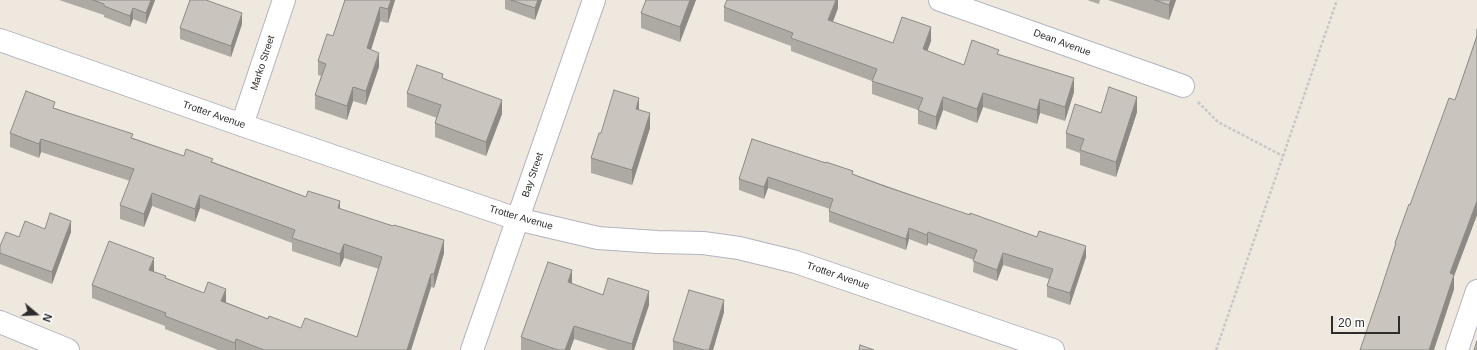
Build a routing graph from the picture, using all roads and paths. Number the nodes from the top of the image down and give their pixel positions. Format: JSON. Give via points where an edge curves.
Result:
{"nodes":[{"id":1,"x":284,"y":0,"type":"edge"},
{"id":2,"x":594,"y":0,"type":"edge"},
{"id":3,"x":940,"y":0,"type":"edge"},
{"id":4,"x":1337,"y":0,"type":"edge"},
{"id":5,"x":0,"y":40,"type":"edge"},
{"id":6,"x":1183,"y":86,"type":"joint"},
{"id":7,"x":242,"y":125,"type":"junction"},
{"id":8,"x":1283,"y":156,"type":"junction"},
{"id":9,"x":517,"y":219,"type":"junction"},
{"id":10,"x":1477,"y":291,"type":"edge"},
{"id":11,"x":0,"y":322,"type":"edge"},
{"id":12,"x":68,"y":350,"type":"edge"},
{"id":13,"x":472,"y":350,"type":"edge"},
{"id":14,"x":1053,"y":350,"type":"edge"},
{"id":15,"x":1216,"y":350,"type":"edge"},
{"id":16,"x":1457,"y":350,"type":"edge"}],
"edges":[{"from":1,"to":7,"type":"street","name":"Marko Street"},
{"from":2,"to":9,"type":"street","name":"Bay Street"},
{"from":3,"to":6,"type":"street","name":"Dean Avenue"},
{"from":4,"to":8,"type":"path"},
{"from":5,"to":7,"type":"street","name":"Trotter Avenue"},
{"from":6,"to":8,"type":"path","via":[[1218,122]]},
{"from":7,"to":9,"type":"street","name":"Trotter Avenue"},
{"from":8,"to":15,"type":"path"},
{"from":9,"to":13,"type":"street","name":"Bay Street"},
{"from":9,"to":14,"type":"street","name":"Trotter Avenue","via":[[598,238],[703,243],[739,248],[796,262]]},
{"from":10,"to":16,"type":"street"},
{"from":11,"to":12,"type":"street"}]}
